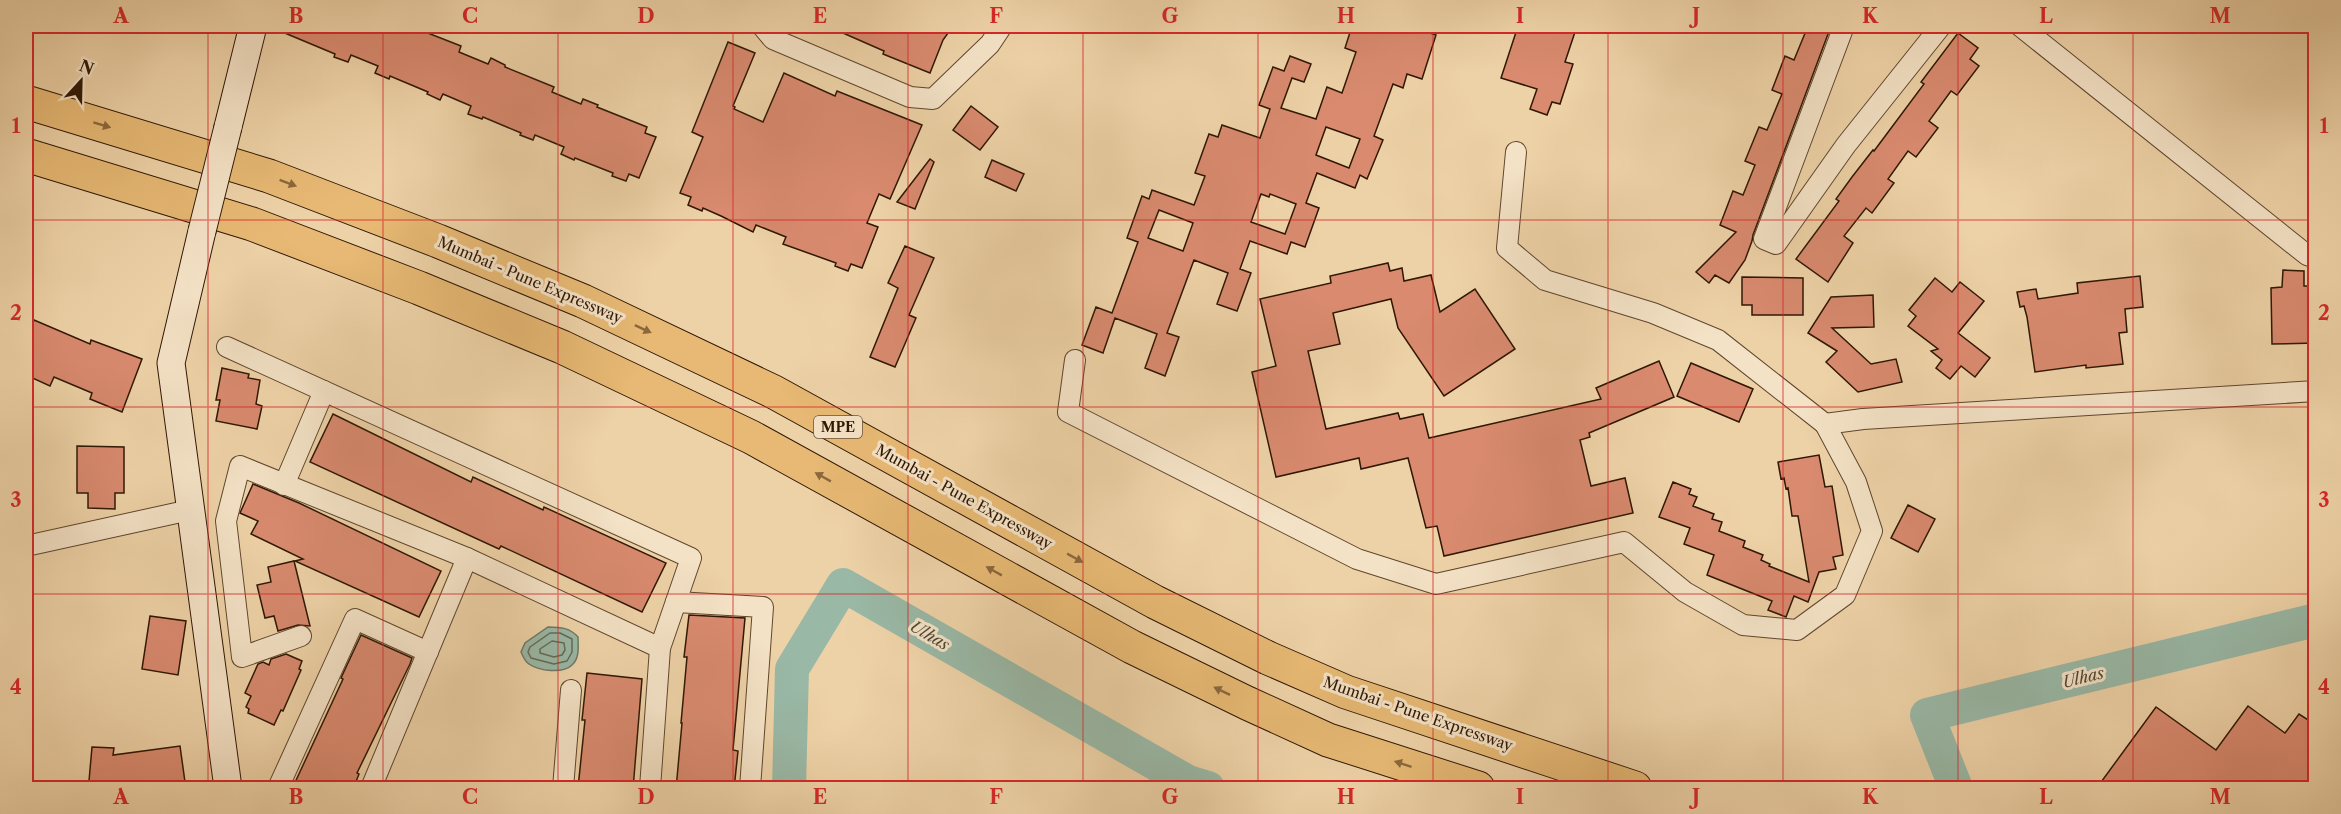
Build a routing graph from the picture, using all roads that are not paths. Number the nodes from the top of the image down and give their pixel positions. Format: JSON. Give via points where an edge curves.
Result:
{"nodes":[{"id":1,"x":253,"y":26,"type":"edge"},
{"id":2,"x":762,"y":26,"type":"edge"},
{"id":3,"x":1002,"y":26,"type":"edge"},
{"id":4,"x":1844,"y":26,"type":"edge"},
{"id":5,"x":1941,"y":26,"type":"edge"},
{"id":6,"x":2020,"y":26,"type":"edge"},
{"id":7,"x":26,"y":102,"type":"edge"},
{"id":8,"x":1516,"y":152,"type":"dead end"},
{"id":9,"x":26,"y":155,"type":"edge"},
{"id":10,"x":2316,"y":258,"type":"edge"},
{"id":11,"x":227,"y":347,"type":"dead end"},
{"id":12,"x":1075,"y":360,"type":"dead end"},
{"id":13,"x":324,"y":391,"type":"junction"},
{"id":14,"x":2316,"y":391,"type":"edge"},
{"id":15,"x":1825,"y":423,"type":"junction"},
{"id":16,"x":284,"y":484,"type":"junction"},
{"id":17,"x":190,"y":510,"type":"junction"},
{"id":18,"x":26,"y":546,"type":"edge"},
{"id":19,"x":467,"y":558,"type":"junction"},
{"id":20,"x":676,"y":602,"type":"junction"},
{"id":21,"x":301,"y":636,"type":"dead end"},
{"id":22,"x":660,"y":648,"type":"junction"},
{"id":23,"x":428,"y":652,"type":"junction"},
{"id":24,"x":571,"y":690,"type":"dead end"},
{"id":25,"x":228,"y":789,"type":"edge"},
{"id":26,"x":278,"y":789,"type":"edge"},
{"id":27,"x":371,"y":789,"type":"edge"},
{"id":28,"x":563,"y":789,"type":"edge"},
{"id":29,"x":650,"y":789,"type":"edge"},
{"id":30,"x":750,"y":789,"type":"edge"},
{"id":31,"x":1478,"y":789,"type":"edge"},
{"id":32,"x":1635,"y":789,"type":"edge"}],
"edges":[{"from":1,"to":17,"type":"street","bridge":true,"via":[[171,363]]},
{"from":2,"to":3,"type":"street","via":[[773,39],[909,97],[933,99],[990,44]]},
{"from":4,"to":5,"type":"street","via":[[1764,239],[1776,244],[1846,145]]},
{"from":6,"to":10,"type":"street","via":[[2307,255]]},
{"from":7,"to":32,"type":"highway","name":"Mumbai - Pune Expressway","number":"MPE","one_way":true,"via":[[269,176],[583,301],[774,392],[1155,602],[1268,658],[1346,692]]},
{"from":8,"to":15,"type":"street","via":[[1507,248],[1545,280],[1653,313],[1718,340]]},
{"from":31,"to":9,"type":"highway","one_way":true,"via":[[1328,740],[1247,703],[1132,647],[751,437],[562,347],[252,224]]},
{"from":11,"to":13,"type":"street"},
{"from":12,"to":15,"type":"street","via":[[1068,412],[1357,559],[1436,584],[1624,542],[1685,592],[1743,625],[1797,630],[1845,595],[1872,531],[1856,482]]},
{"from":13,"to":16,"type":"street"},
{"from":13,"to":20,"type":"street","via":[[691,558]]},
{"from":14,"to":15,"type":"street"},
{"from":16,"to":19,"type":"street"},
{"from":16,"to":21,"type":"street","via":[[240,466],[226,521],[242,657]]},
{"from":17,"to":18,"type":"street"},
{"from":17,"to":25,"type":"street"},
{"from":19,"to":22,"type":"street"},
{"from":19,"to":23,"type":"street"},
{"from":20,"to":22,"type":"street"},
{"from":20,"to":30,"type":"street","via":[[763,607]]},
{"from":22,"to":29,"type":"street"},
{"from":23,"to":26,"type":"street","via":[[355,619]]},
{"from":23,"to":27,"type":"street"},
{"from":24,"to":28,"type":"street"}]}
